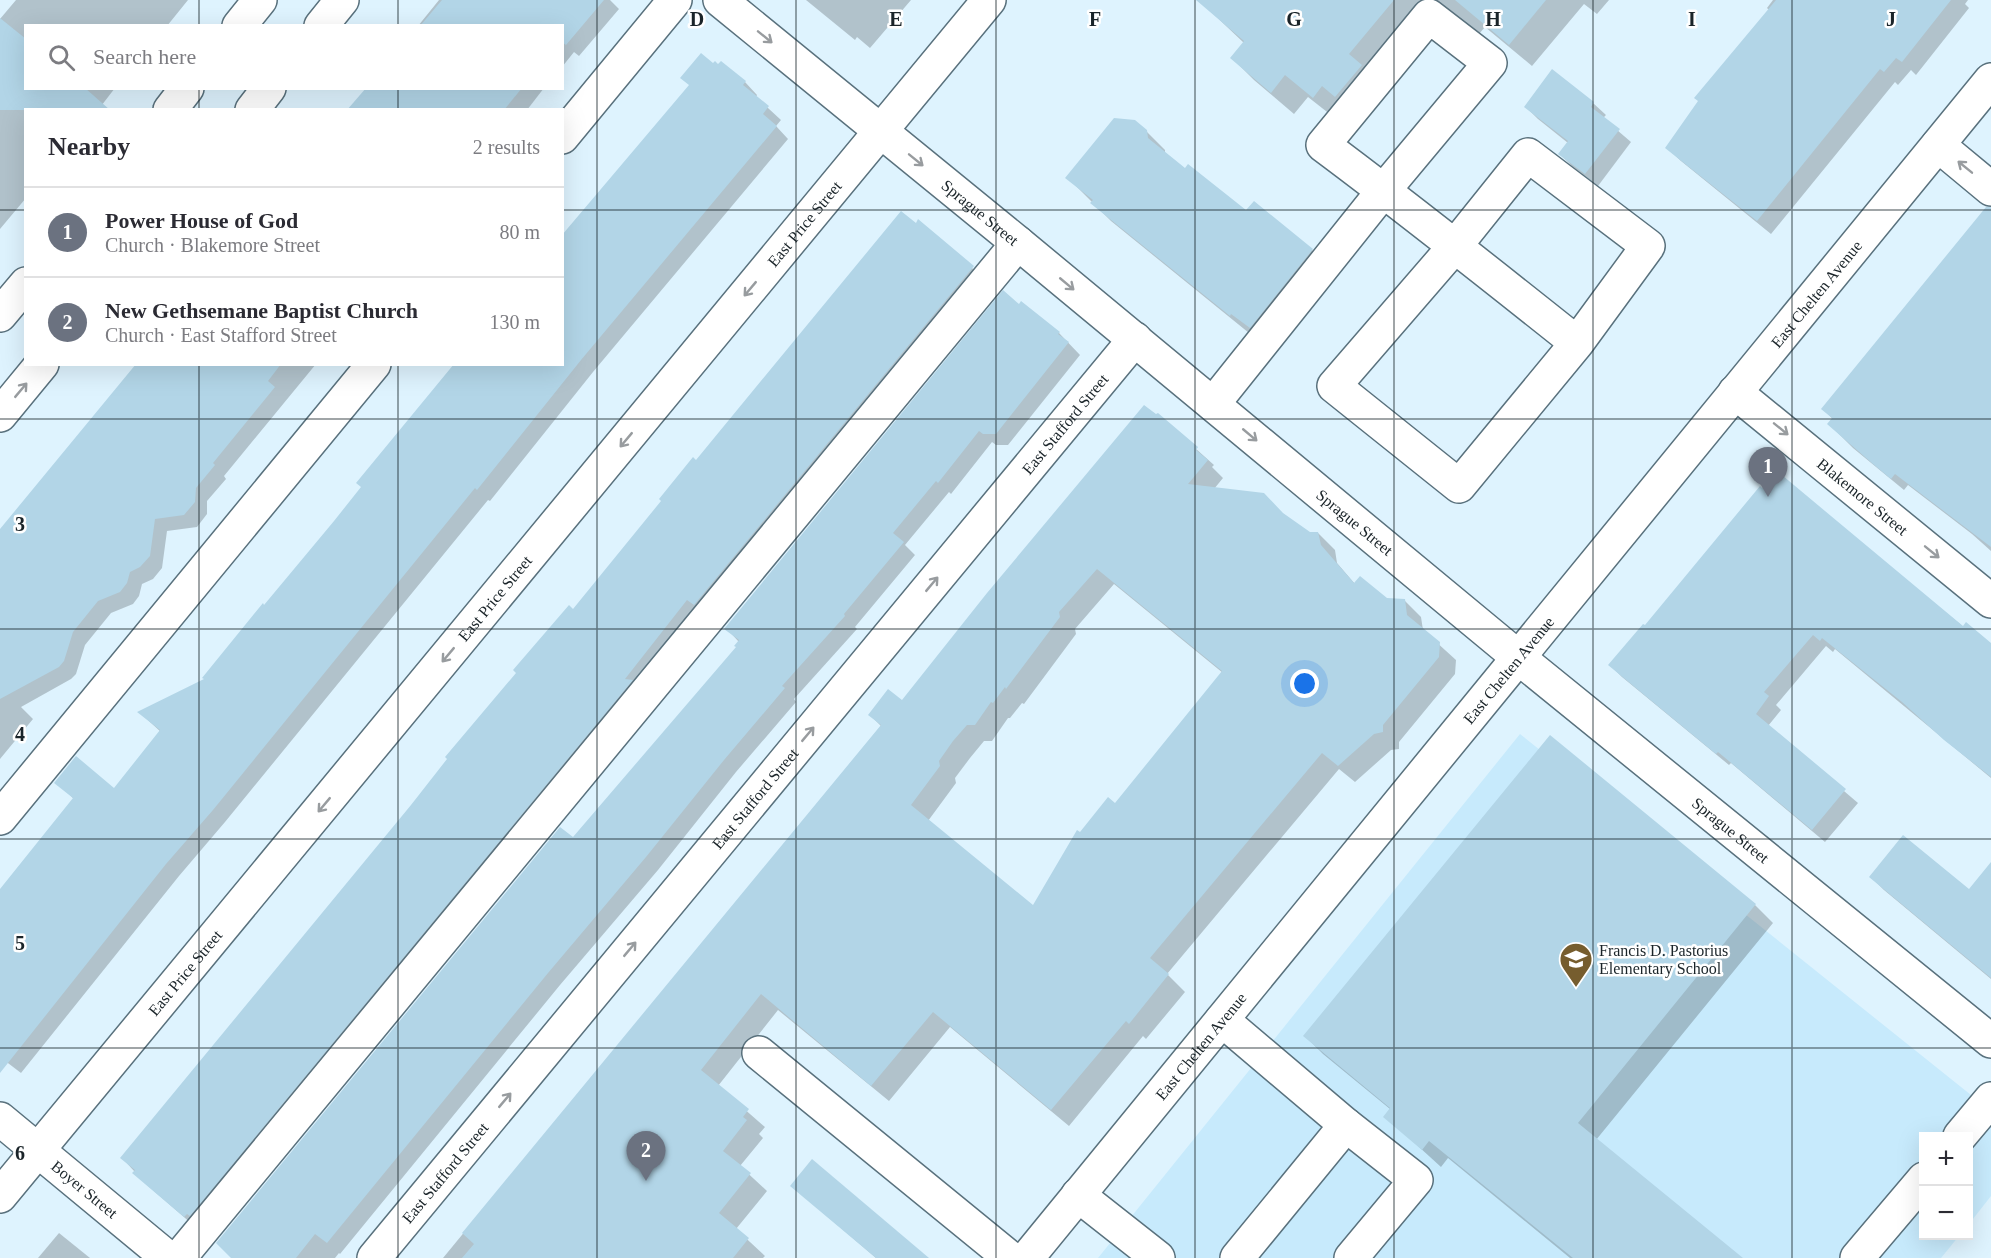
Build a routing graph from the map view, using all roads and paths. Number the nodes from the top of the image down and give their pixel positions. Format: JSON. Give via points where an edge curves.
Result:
{"nodes":[{"id":1,"x":260,"y":0,"type":"edge"},
{"id":2,"x":342,"y":0,"type":"edge"},
{"id":3,"x":675,"y":0,"type":"edge"},
{"id":4,"x":720,"y":0,"type":"edge"},
{"id":5,"x":989,"y":0,"type":"edge"},
{"id":6,"x":241,"y":24,"type":"edge"},
{"id":7,"x":323,"y":24,"type":"edge"},
{"id":8,"x":1991,"y":80,"type":"edge"},
{"id":9,"x":185,"y":90,"type":"edge"},
{"id":10,"x":267,"y":90,"type":"edge"},
{"id":11,"x":172,"y":108,"type":"edge"},
{"id":12,"x":254,"y":108,"type":"edge"},
{"id":13,"x":881,"y":131,"type":"junction"},
{"id":14,"x":564,"y":135,"type":"edge"},
{"id":15,"x":1938,"y":145,"type":"junction"},
{"id":16,"x":1991,"y":189,"type":"edge"},
{"id":17,"x":1384,"y":190,"type":"junction"},
{"id":18,"x":1018,"y":243,"type":"junction"},
{"id":19,"x":1455,"y":246,"type":"junction"},
{"id":20,"x":24,"y":286,"type":"edge"},
{"id":21,"x":0,"y":315,"type":"edge"},
{"id":22,"x":1135,"y":339,"type":"junction"},
{"id":23,"x":1577,"y":343,"type":"junction"},
{"id":24,"x":40,"y":366,"type":"edge"},
{"id":25,"x":372,"y":366,"type":"edge"},
{"id":26,"x":1735,"y":392,"type":"junction"},
{"id":27,"x":1213,"y":404,"type":"junction"},
{"id":28,"x":0,"y":415,"type":"edge"},
{"id":29,"x":1991,"y":600,"type":"edge"},
{"id":30,"x":1519,"y":658,"type":"junction"},
{"id":31,"x":0,"y":818,"type":"edge"},
{"id":32,"x":1222,"y":1020,"type":"junction"},
{"id":33,"x":1991,"y":1041,"type":"edge"},
{"id":34,"x":759,"y":1053,"type":"dead end"},
{"id":35,"x":1991,"y":1099,"type":"edge"},
{"id":36,"x":0,"y":1119,"type":"edge"},
{"id":37,"x":1346,"y":1125,"type":"junction"},
{"id":38,"x":1964,"y":1132,"type":"edge"},
{"id":39,"x":39,"y":1149,"type":"junction"},
{"id":40,"x":1919,"y":1184,"type":"edge"},
{"id":41,"x":1078,"y":1195,"type":"junction"},
{"id":42,"x":0,"y":1196,"type":"edge"},
{"id":43,"x":168,"y":1258,"type":"edge"},
{"id":44,"x":179,"y":1258,"type":"edge"},
{"id":45,"x":375,"y":1258,"type":"edge"},
{"id":46,"x":1010,"y":1258,"type":"edge"},
{"id":47,"x":1027,"y":1258,"type":"edge"},
{"id":48,"x":1158,"y":1258,"type":"edge"},
{"id":49,"x":1237,"y":1258,"type":"edge"},
{"id":50,"x":1351,"y":1258,"type":"edge"},
{"id":51,"x":1857,"y":1258,"type":"edge"}],
"edges":[{"from":1,"to":6,"type":"street"},
{"from":2,"to":7,"type":"street"},
{"from":3,"to":14,"type":"street"},
{"from":4,"to":13,"type":"street","name":"Sprague Street","one_way":true},
{"from":5,"to":13,"type":"street","name":"East Price Street"},
{"from":8,"to":15,"type":"street","name":"East Chelten Avenue"},
{"from":9,"to":11,"type":"street"},
{"from":10,"to":12,"type":"street"},
{"from":13,"to":18,"type":"street","name":"Sprague Street","one_way":true},
{"from":13,"to":39,"type":"street","name":"East Price Street","one_way":true},
{"from":16,"to":15,"type":"street","one_way":true},
{"from":15,"to":26,"type":"street","name":"East Chelten Avenue"},
{"from":17,"to":17,"type":"street","via":[[1490,63],[1429,16],[1323,145]]},
{"from":17,"to":19,"type":"street"},
{"from":17,"to":27,"type":"street"},
{"from":18,"to":22,"type":"street","name":"Sprague Street","one_way":true},
{"from":18,"to":44,"type":"street"},
{"from":19,"to":23,"type":"street"},
{"from":19,"to":23,"type":"street","via":[[1528,155],[1648,246]]},
{"from":19,"to":23,"type":"street","via":[[1334,386],[1459,486]]},
{"from":20,"to":21,"type":"street"},
{"from":22,"to":27,"type":"street","name":"Sprague Street"},
{"from":45,"to":22,"type":"street","name":"East Stafford Street","one_way":true},
{"from":28,"to":24,"type":"street","one_way":true},
{"from":25,"to":31,"type":"street"},
{"from":26,"to":29,"type":"street","name":"Blakemore Street","one_way":true},
{"from":26,"to":30,"type":"street","name":"East Chelten Avenue"},
{"from":27,"to":30,"type":"street","name":"Sprague Street","one_way":true},
{"from":30,"to":32,"type":"street","name":"East Chelten Avenue"},
{"from":30,"to":33,"type":"street","name":"Sprague Street"},
{"from":32,"to":37,"type":"street"},
{"from":32,"to":41,"type":"street","name":"East Chelten Avenue"},
{"from":34,"to":46,"type":"street"},
{"from":35,"to":38,"type":"street"},
{"from":36,"to":39,"type":"street","name":"Boyer Street"},
{"from":37,"to":49,"type":"street"},
{"from":37,"to":50,"type":"street","via":[[1416,1180]]},
{"from":39,"to":42,"type":"street","name":"East Price Street"},
{"from":39,"to":43,"type":"street","name":"Boyer Street"},
{"from":40,"to":51,"type":"street"},
{"from":41,"to":47,"type":"street","name":"East Chelten Avenue"},
{"from":41,"to":48,"type":"street"}]}
